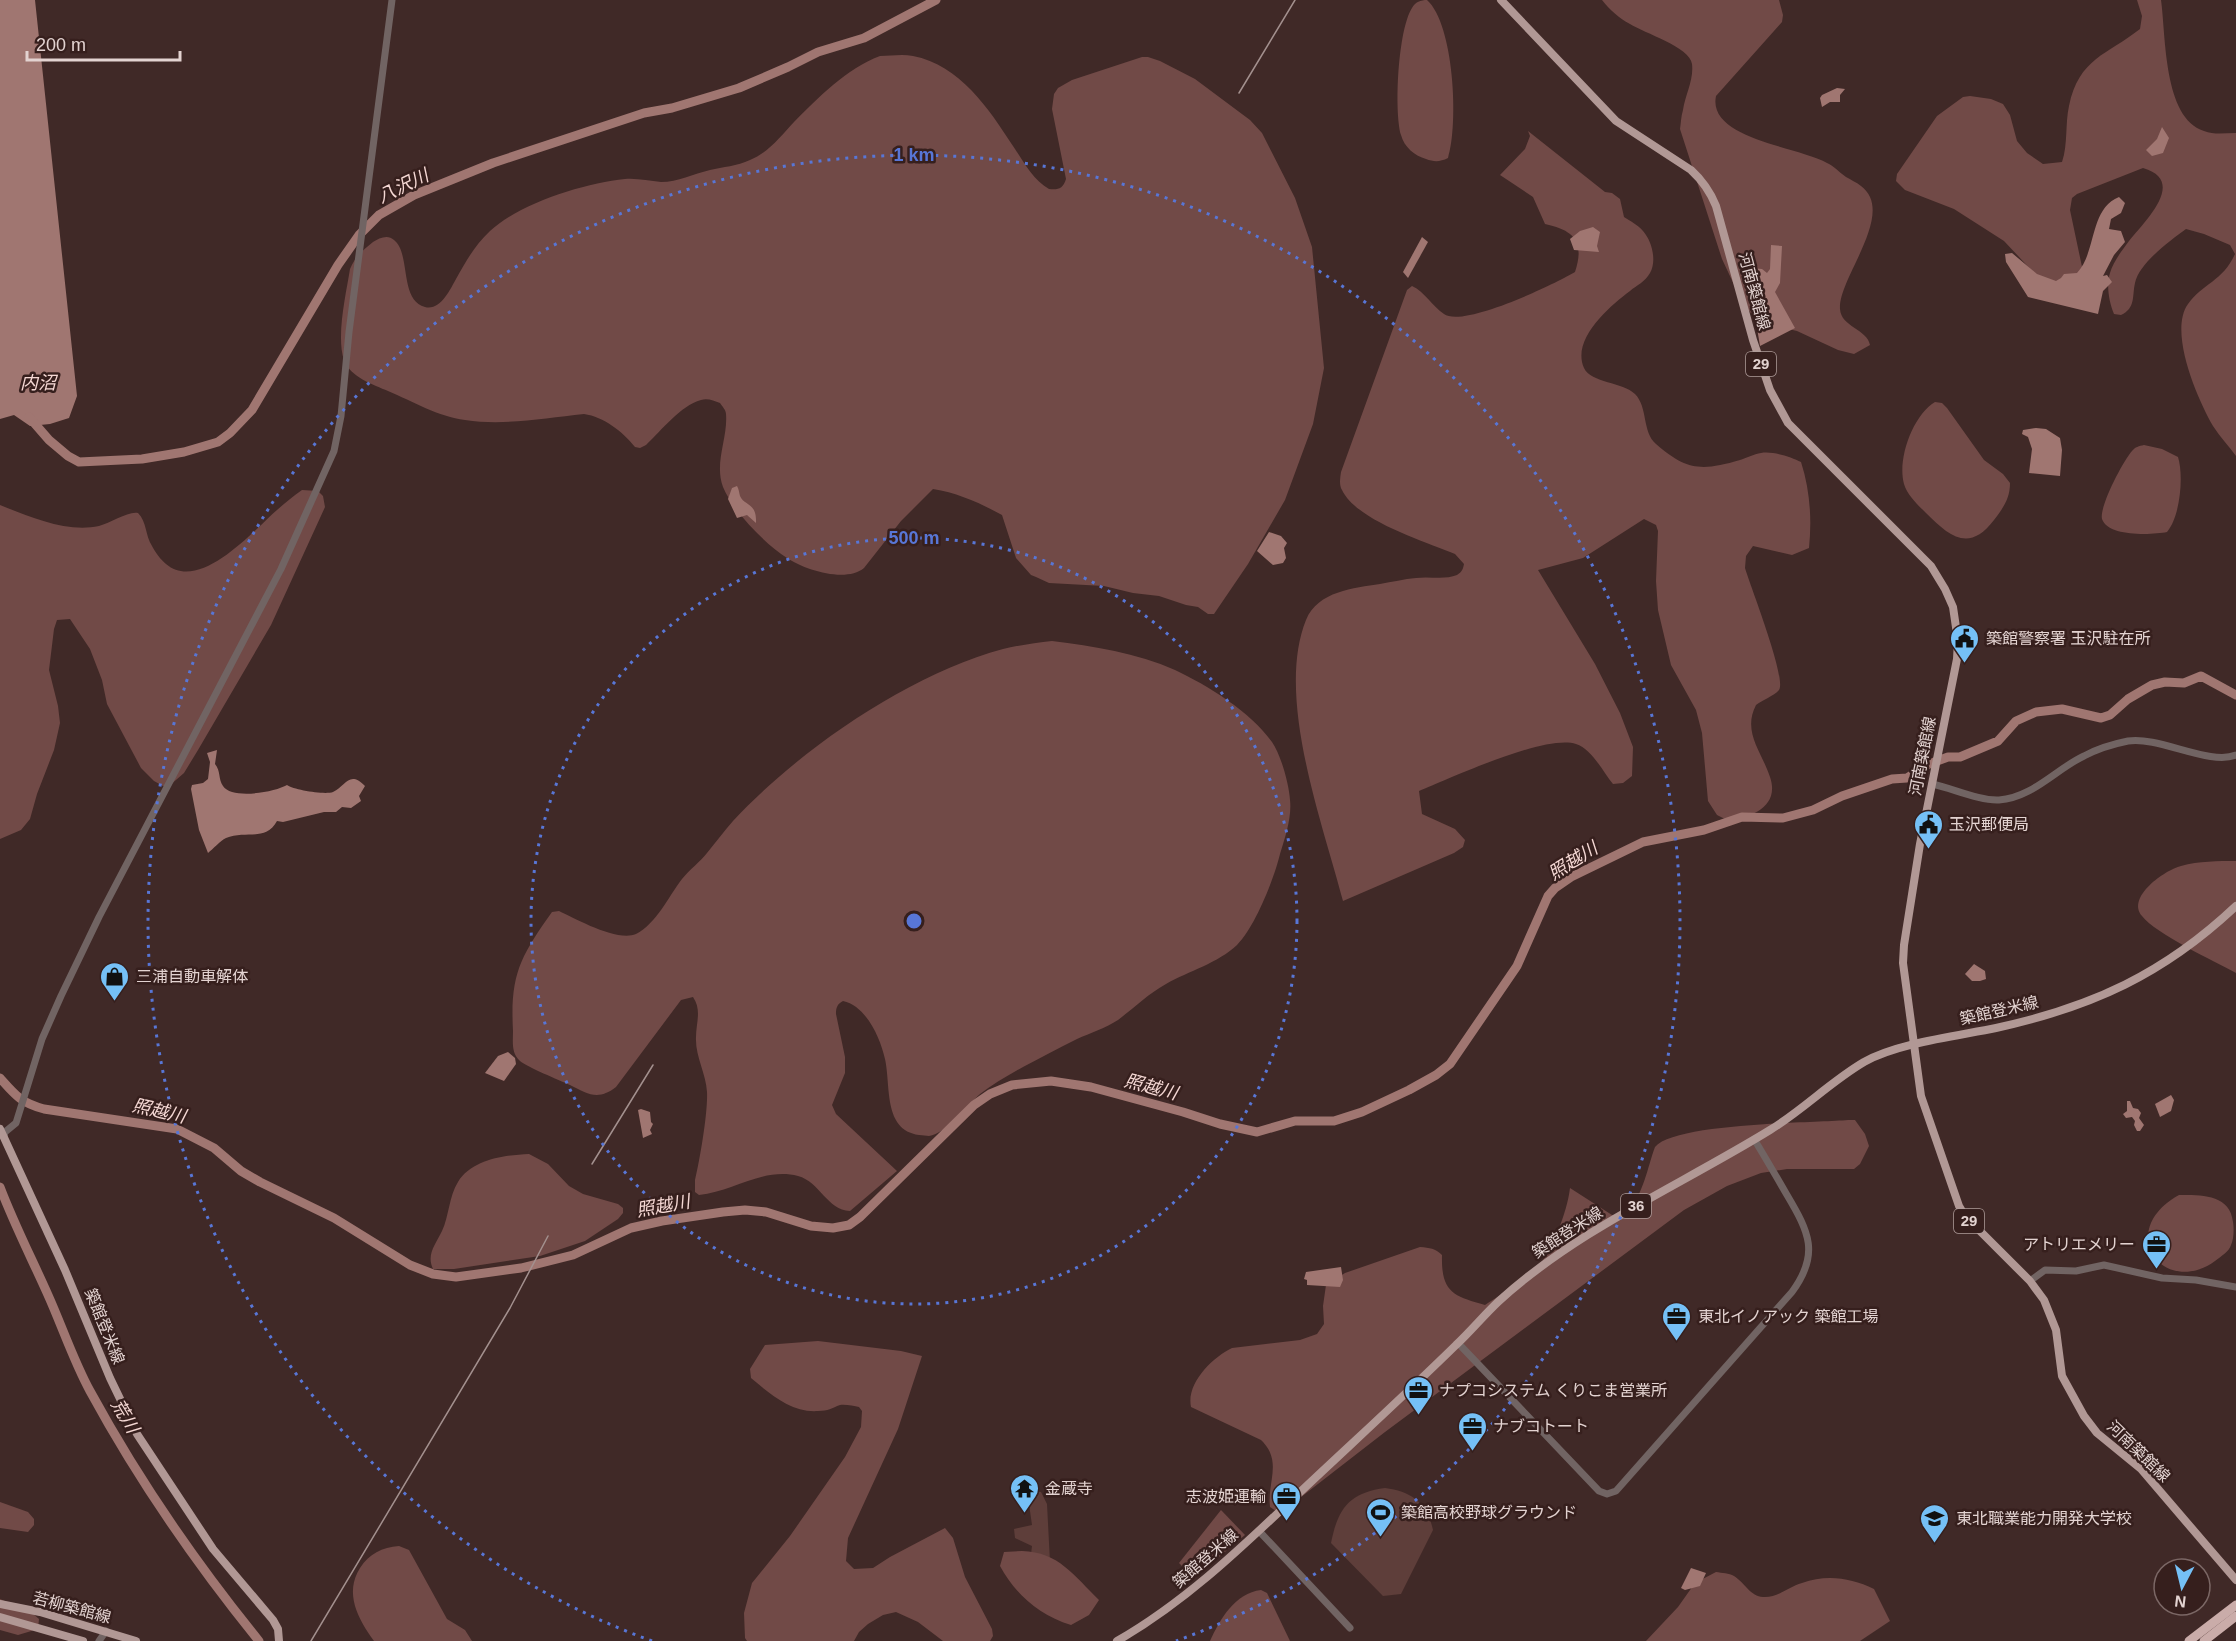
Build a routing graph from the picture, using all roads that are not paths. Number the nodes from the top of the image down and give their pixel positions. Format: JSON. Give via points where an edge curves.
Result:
{"nodes":[{"id":1,"x":392,"y":0,"type":"edge"},
{"id":2,"x":1501,"y":0,"type":"edge"},
{"id":3,"x":2236,"y":755,"type":"edge"},
{"id":4,"x":1933,"y":780,"type":"junction"},
{"id":5,"x":2236,"y":906,"type":"edge"},
{"id":6,"x":1915,"y":1045,"type":"junction"},
{"id":7,"x":2,"y":1133,"type":"edge"},
{"id":8,"x":1754,"y":1139,"type":"junction"},
{"id":9,"x":2030,"y":1281,"type":"junction"},
{"id":10,"x":2236,"y":1287,"type":"edge"},
{"id":11,"x":1458,"y":1343,"type":"junction"},
{"id":12,"x":1259,"y":1531,"type":"junction"},
{"id":13,"x":2236,"y":1580,"type":"edge"},
{"id":14,"x":0,"y":1604,"type":"edge"},
{"id":15,"x":2236,"y":1605,"type":"edge"},
{"id":16,"x":2236,"y":1616,"type":"edge"},
{"id":17,"x":0,"y":1617,"type":"edge"},
{"id":18,"x":1350,"y":1628,"type":"dead end"},
{"id":19,"x":106,"y":1631,"type":"junction"},
{"id":20,"x":83,"y":1641,"type":"edge"},
{"id":21,"x":99,"y":1641,"type":"edge"},
{"id":22,"x":136,"y":1641,"type":"edge"},
{"id":23,"x":279,"y":1641,"type":"edge"},
{"id":24,"x":1117,"y":1641,"type":"edge"},
{"id":25,"x":2189,"y":1641,"type":"edge"},
{"id":26,"x":2204,"y":1641,"type":"edge"}],
"edges":[{"from":1,"to":7,"type":"street","via":[[341,416],[333,452],[255,622],[94,927],[42,1039],[17,1119]]},
{"from":2,"to":4,"type":"main road","name":"河南築館線","number":"29","via":[[1616,121],[1702,180],[1716,206],[1753,340],[1778,408],[1788,423],[1940,579],[1953,607],[1958,641]]},
{"from":3,"to":4,"type":"street","via":[[2215,756],[2153,742],[2129,741],[2083,756],[2042,783],[2004,799],[1988,799]]},
{"from":4,"to":6,"type":"main road","name":"河南築館線","number":"29","via":[[1904,945]]},
{"from":5,"to":6,"type":"main road","name":"築館登米線","number":"36","via":[[2155,970],[2099,998],[2069,1009]]},
{"from":6,"to":8,"type":"main road","name":"築館登米線","number":"36","via":[[1866,1061]]},
{"from":6,"to":9,"type":"main road","name":"河南築館線","number":"29","via":[[1921,1096],[1959,1206]]},
{"from":7,"to":23,"type":"main road","name":"築館登米線","via":[[137,1434],[213,1549],[273,1620]]},
{"from":8,"to":11,"type":"main road","name":"築館登米線","number":"36","via":[[1556,1255],[1497,1303]]},
{"from":8,"to":11,"type":"street","via":[[1804,1224],[1809,1251],[1807,1266],[1792,1292],[1616,1491],[1599,1491]]},
{"from":9,"to":10,"type":"street","via":[[2045,1270],[2076,1271],[2104,1265],[2154,1277]]},
{"from":9,"to":13,"type":"main road","name":"河南築館線","number":"29","via":[[2051,1315],[2062,1376],[2084,1416],[2097,1433],[2141,1469]]},
{"from":11,"to":12,"type":"main road","name":"築館登米線","number":"36"},
{"from":12,"to":18,"type":"street"},
{"from":12,"to":24,"type":"main road","name":"築館登米線","number":"36","via":[[1188,1594]]},
{"from":14,"to":19,"type":"main road","name":"若柳築館線"},
{"from":15,"to":25,"type":"highway"},
{"from":16,"to":26,"type":"highway"},
{"from":17,"to":20,"type":"main road"},
{"from":19,"to":21,"type":"street"},
{"from":19,"to":22,"type":"main road","name":"若柳築館線"}]}
